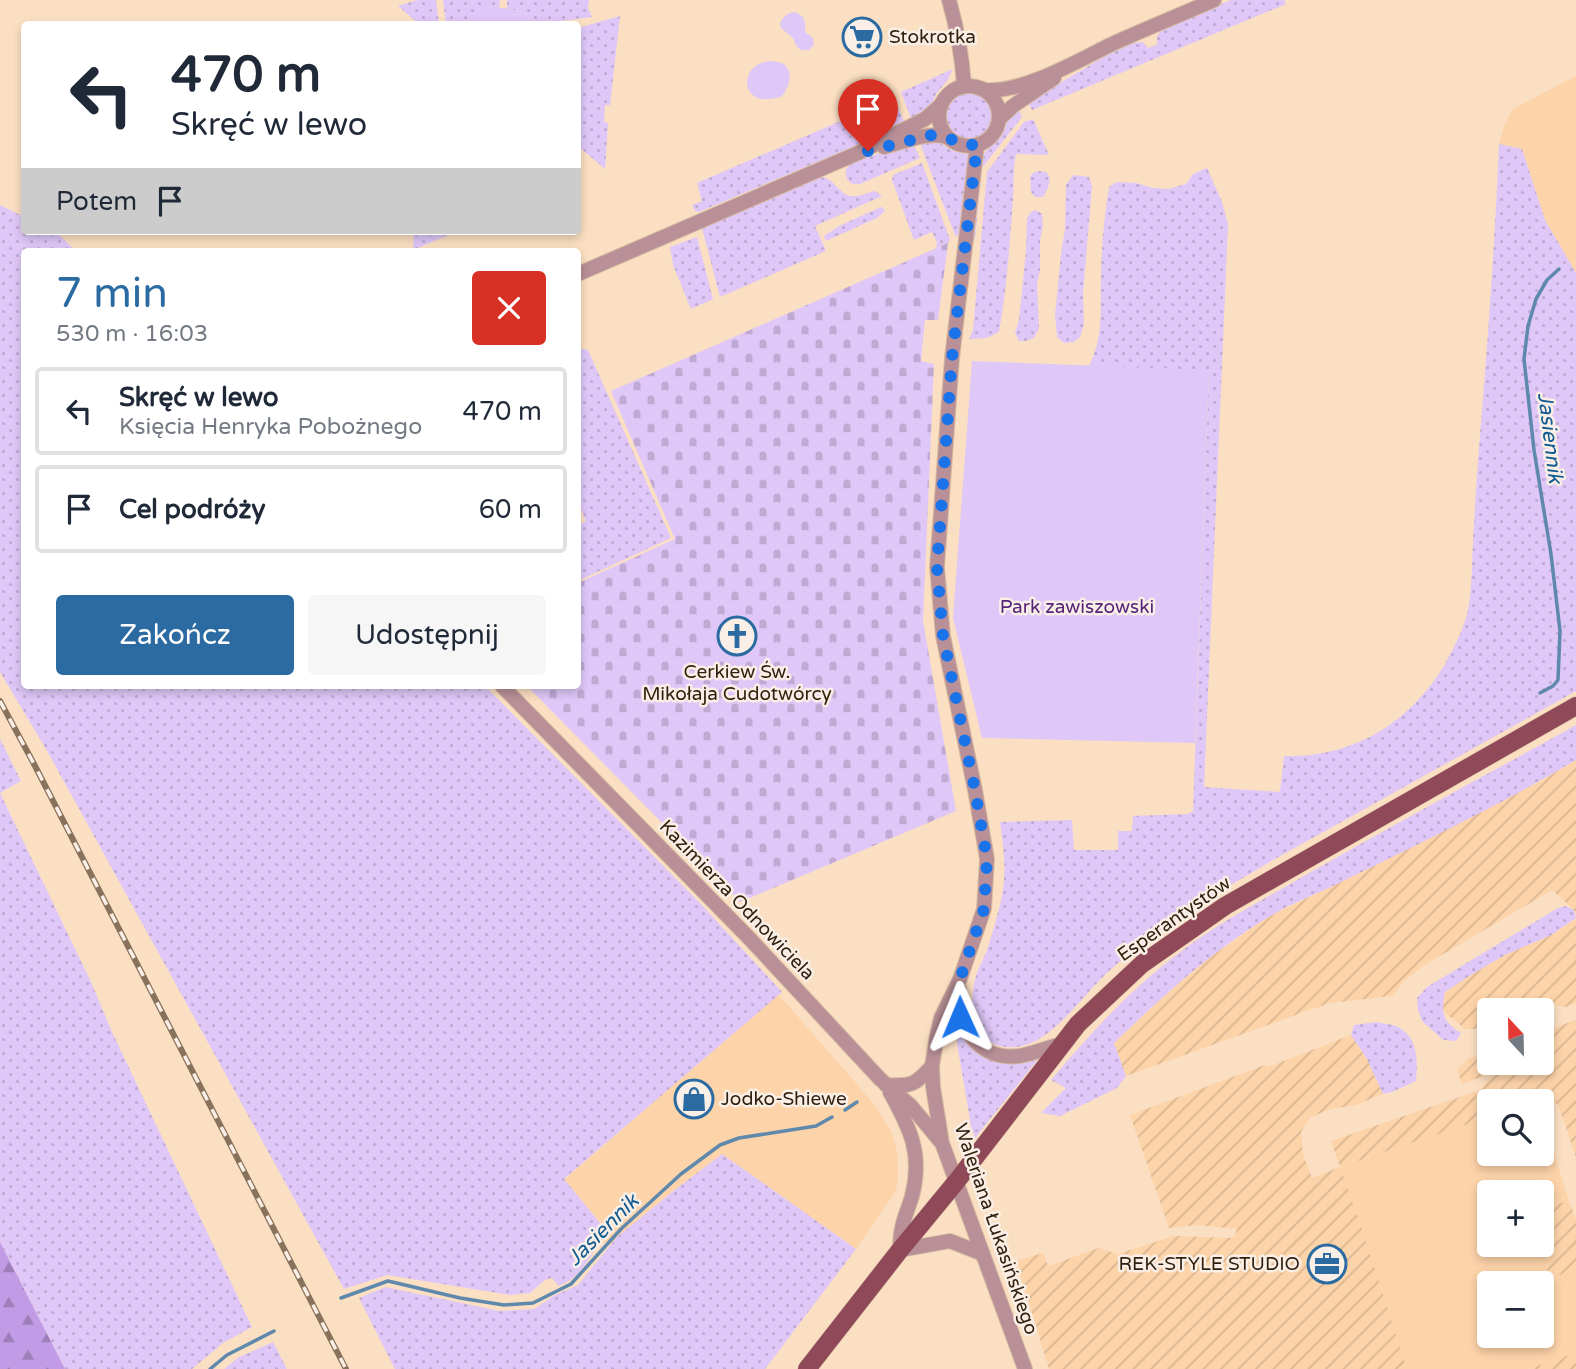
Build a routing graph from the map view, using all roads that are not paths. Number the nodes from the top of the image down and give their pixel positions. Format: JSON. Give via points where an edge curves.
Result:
{"nodes":[{"id":1,"x":949,"y":0,"type":"edge"},
{"id":2,"x":1214,"y":0,"type":"edge"},
{"id":3,"x":1076,"y":63,"type":"junction"},
{"id":4,"x":964,"y":85,"type":"junction"},
{"id":5,"x":985,"y":90,"type":"junction"},
{"id":6,"x":941,"y":105,"type":"junction"},
{"id":7,"x":999,"y":119,"type":"junction"},
{"id":8,"x":947,"y":137,"type":"junction"},
{"id":9,"x":977,"y":145,"type":"junction"},
{"id":10,"x":858,"y":153,"type":"junction"},
{"id":11,"x":581,"y":273,"type":"edge"},
{"id":12,"x":505,"y":689,"type":"edge"},
{"id":13,"x":1576,"y":706,"type":"edge"},
{"id":14,"x":960,"y":979,"type":"junction"},
{"id":15,"x":1062,"y":1044,"type":"junction"},
{"id":16,"x":932,"y":1066,"type":"junction"},
{"id":17,"x":886,"y":1085,"type":"junction"},
{"id":18,"x":942,"y":1143,"type":"junction"},
{"id":19,"x":956,"y":1182,"type":"junction"},
{"id":20,"x":900,"y":1250,"type":"junction"},
{"id":21,"x":983,"y":1254,"type":"junction"},
{"id":22,"x":807,"y":1369,"type":"edge"},
{"id":23,"x":1025,"y":1369,"type":"edge"}],
"edges":[{"from":1,"to":4,"type":"street"},
{"from":2,"to":3,"type":"street"},
{"from":3,"to":5,"type":"street","via":[[1006,90]]},
{"from":3,"to":7,"type":"street"},
{"from":4,"to":5,"type":"street"},
{"from":4,"to":6,"type":"street","via":[[949,93]]},
{"from":5,"to":7,"type":"street","via":[[995,100]]},
{"from":6,"to":8,"type":"street","via":[[939,120]]},
{"from":6,"to":10,"type":"street","via":[[925,119]]},
{"from":7,"to":9,"type":"street","via":[[995,132]]},
{"from":8,"to":9,"type":"street"},
{"from":8,"to":10,"type":"street","via":[[923,136]]},
{"from":9,"to":14,"type":"street","name":"Waleriana Łukasińskiego","via":[[952,358],[937,567],[943,636],[987,859],[984,909]]},
{"from":10,"to":11,"type":"street"},
{"from":12,"to":17,"type":"street","name":"Kazimierza Odnowiciela"},
{"from":13,"to":15,"type":"main road","name":"Esperantystów","via":[[1225,906],[1142,964]]},
{"from":14,"to":15,"type":"street","name":"Waleriana Łukasińskiego","via":[[963,1025],[992,1053],[1020,1056]]},
{"from":14,"to":16,"type":"street","name":"Waleriana Łukasińskiego","via":[[941,1018]]},
{"from":15,"to":19,"type":"main road","name":"Esperantystów"},
{"from":16,"to":17,"type":"street","via":[[908,1086]]},
{"from":16,"to":18,"type":"street","name":"Waleriana Łukasińskiego"},
{"from":17,"to":18,"type":"street","name":"Kazimierza Odnowiciela"},
{"from":17,"to":20,"type":"street","via":[[905,1120],[916,1155],[916,1177]]},
{"from":18,"to":19,"type":"street","name":"Waleriana Łukasińskiego"},
{"from":19,"to":20,"type":"main road","name":"Esperantystów"},
{"from":19,"to":21,"type":"street","name":"Waleriana Łukasińskiego"},
{"from":20,"to":21,"type":"street","via":[[950,1241]]},
{"from":20,"to":22,"type":"main road","name":"Esperantystów"},
{"from":21,"to":23,"type":"street","name":"Waleriana Łukasińskiego"}]}
